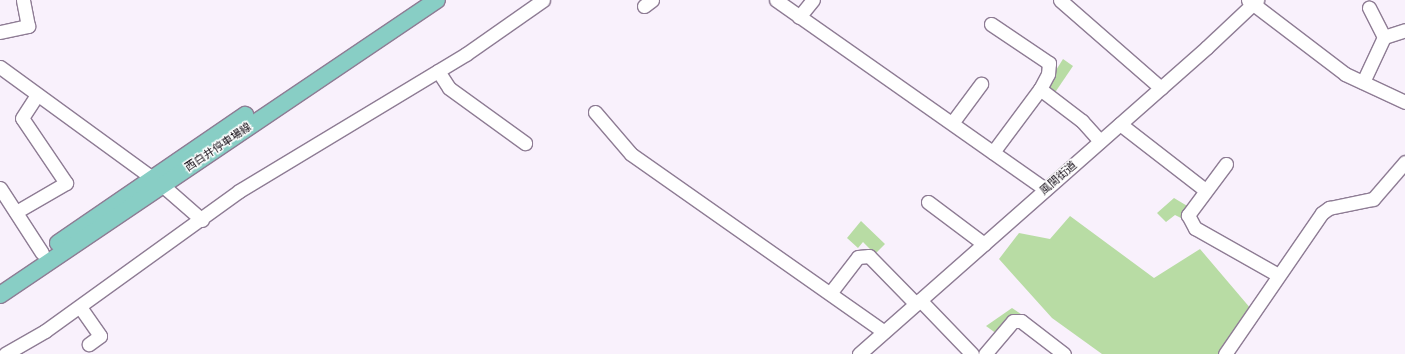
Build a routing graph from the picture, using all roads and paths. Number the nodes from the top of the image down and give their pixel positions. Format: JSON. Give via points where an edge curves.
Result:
{"nodes":[{"id":1,"x":23,"y":0,"type":"edge"},
{"id":2,"x":419,"y":0,"type":"edge"},
{"id":3,"x":437,"y":0,"type":"edge"},
{"id":4,"x":543,"y":0,"type":"edge"},
{"id":5,"x":776,"y":0,"type":"edge"},
{"id":6,"x":813,"y":0,"type":"edge"},
{"id":7,"x":1060,"y":0,"type":"edge"},
{"id":8,"x":1252,"y":1,"type":"edge"},
{"id":9,"x":1369,"y":8,"type":"dead end"},
{"id":10,"x":799,"y":18,"type":"junction"},
{"id":11,"x":991,"y":24,"type":"dead end"},
{"id":12,"x":1405,"y":30,"type":"edge"},
{"id":13,"x":0,"y":32,"type":"edge"},
{"id":14,"x":1384,"y":37,"type":"junction"},
{"id":15,"x":0,"y":67,"type":"edge"},
{"id":16,"x":438,"y":71,"type":"junction"},
{"id":17,"x":1363,"y":82,"type":"junction"},
{"id":18,"x":980,"y":84,"type":"dead end"},
{"id":19,"x":1161,"y":88,"type":"junction"},
{"id":20,"x":1040,"y":89,"type":"junction"},
{"id":21,"x":37,"y":95,"type":"junction"},
{"id":22,"x":1405,"y":102,"type":"edge"},
{"id":23,"x":595,"y":112,"type":"dead end"},
{"id":24,"x":952,"y":123,"type":"junction"},
{"id":25,"x":1120,"y":124,"type":"junction"},
{"id":26,"x":1100,"y":141,"type":"junction"},
{"id":27,"x":525,"y":143,"type":"dead end"},
{"id":28,"x":993,"y":152,"type":"junction"},
{"id":29,"x":1405,"y":162,"type":"edge"},
{"id":30,"x":1226,"y":164,"type":"dead end"},
{"id":31,"x":156,"y":181,"type":"junction"},
{"id":32,"x":0,"y":188,"type":"edge"},
{"id":33,"x":1045,"y":189,"type":"junction"},
{"id":34,"x":1205,"y":190,"type":"junction"},
{"id":35,"x":928,"y":202,"type":"dead end"},
{"id":36,"x":16,"y":212,"type":"junction"},
{"id":37,"x":202,"y":220,"type":"junction"},
{"id":38,"x":984,"y":244,"type":"junction"},
{"id":39,"x":42,"y":253,"type":"junction"},
{"id":40,"x":1278,"y":275,"type":"junction"},
{"id":41,"x":0,"y":282,"type":"edge"},
{"id":42,"x":831,"y":292,"type":"junction"},
{"id":43,"x":0,"y":295,"type":"edge"},
{"id":44,"x":918,"y":302,"type":"junction"},
{"id":45,"x":80,"y":307,"type":"junction"},
{"id":46,"x":884,"y":332,"type":"junction"},
{"id":47,"x":88,"y":344,"type":"dead end"},
{"id":48,"x":5,"y":354,"type":"edge"},
{"id":49,"x":858,"y":354,"type":"edge"},
{"id":50,"x":972,"y":354,"type":"edge"},
{"id":51,"x":985,"y":354,"type":"edge"},
{"id":52,"x":1064,"y":354,"type":"edge"},
{"id":53,"x":1224,"y":354,"type":"edge"}],
"edges":[{"from":1,"to":13,"type":"street","via":[[28,26]]},
{"from":2,"to":31,"type":"main road","name":"西白井停車場線"},
{"from":3,"to":31,"type":"main road","name":"西白井停車場線"},
{"from":4,"to":16,"type":"street"},
{"from":5,"to":10,"type":"street"},
{"from":6,"to":10,"type":"street"},
{"from":7,"to":19,"type":"street"},
{"from":8,"to":17,"type":"street","via":[[1318,56]]},
{"from":8,"to":19,"type":"street","name":"風間街道"},
{"from":9,"to":14,"type":"street"},
{"from":10,"to":24,"type":"street"},
{"from":11,"to":20,"type":"street","via":[[1049,63],[1048,74]]},
{"from":12,"to":14,"type":"street"},
{"from":14,"to":17,"type":"street"},
{"from":15,"to":21,"type":"street"},
{"from":16,"to":27,"type":"street","via":[[449,88]]},
{"from":16,"to":37,"type":"street","via":[[240,191]]},
{"from":17,"to":22,"type":"street"},
{"from":18,"to":24,"type":"street"},
{"from":19,"to":25,"type":"street","name":"風間街道"},
{"from":20,"to":26,"type":"street","via":[[1082,121]]},
{"from":20,"to":28,"type":"street"},
{"from":21,"to":31,"type":"street"},
{"from":21,"to":36,"type":"street","via":[[22,118],[66,183]]},
{"from":23,"to":42,"type":"street","via":[[631,154]]},
{"from":24,"to":28,"type":"street"},
{"from":25,"to":26,"type":"street","name":"風間街道"},
{"from":25,"to":34,"type":"street"},
{"from":26,"to":33,"type":"street","name":"風間街道"},
{"from":28,"to":33,"type":"street"},
{"from":29,"to":40,"type":"street","via":[[1374,199],[1335,206],[1322,213]]},
{"from":30,"to":34,"type":"street"},
{"from":31,"to":37,"type":"street"},
{"from":31,"to":39,"type":"main road","name":"西白井停車場線"},
{"from":31,"to":43,"type":"main road","name":"西白井停車場線"},
{"from":32,"to":36,"type":"street"},
{"from":33,"to":38,"type":"street","name":"風間街道"},
{"from":34,"to":40,"type":"street","via":[[1188,215],[1195,228]]},
{"from":35,"to":38,"type":"street"},
{"from":36,"to":39,"type":"street"},
{"from":37,"to":45,"type":"street"},
{"from":38,"to":44,"type":"street","name":"風間街道"},
{"from":39,"to":41,"type":"main road","name":"西白井停車場線"},
{"from":40,"to":53,"type":"street"},
{"from":42,"to":44,"type":"street","via":[[858,257],[869,256]]},
{"from":42,"to":46,"type":"street"},
{"from":44,"to":46,"type":"street","name":"風間街道"},
{"from":44,"to":50,"type":"street"},
{"from":45,"to":47,"type":"street","via":[[100,336]]},
{"from":45,"to":48,"type":"street"},
{"from":46,"to":49,"type":"street","name":"風間街道"},
{"from":51,"to":52,"type":"street","via":[[1013,321],[1021,321]]}]}
